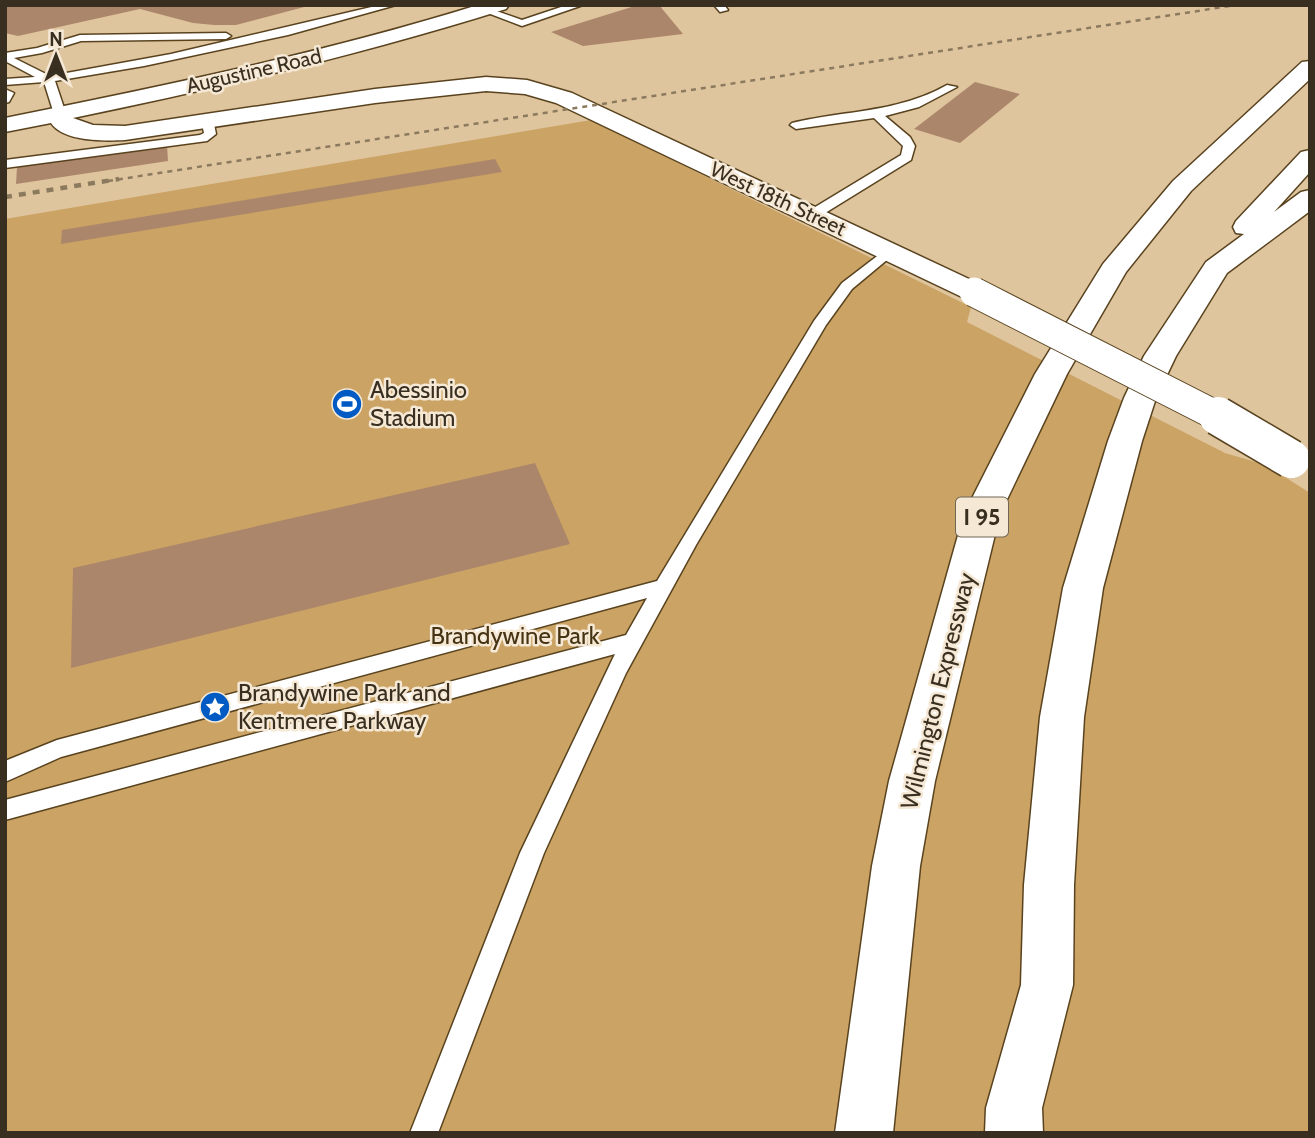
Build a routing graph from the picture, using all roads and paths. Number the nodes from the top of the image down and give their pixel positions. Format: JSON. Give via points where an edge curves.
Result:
{"nodes":[{"id":1,"x":391,"y":5,"type":"edge"},
{"id":2,"x":578,"y":5,"type":"edge"},
{"id":3,"x":492,"y":7,"type":"edge"},
{"id":4,"x":280,"y":33,"type":"junction"},
{"id":5,"x":5,"y":57,"type":"edge"},
{"id":6,"x":1310,"y":67,"type":"edge"},
{"id":7,"x":49,"y":80,"type":"junction"},
{"id":8,"x":5,"y":82,"type":"edge"},
{"id":9,"x":951,"y":87,"type":"dead end"},
{"id":10,"x":5,"y":92,"type":"edge"},
{"id":11,"x":141,"y":97,"type":"junction"},
{"id":12,"x":5,"y":100,"type":"edge"},
{"id":13,"x":875,"y":113,"type":"junction"},
{"id":14,"x":60,"y":114,"type":"junction"},
{"id":15,"x":207,"y":119,"type":"junction"},
{"id":16,"x":5,"y":125,"type":"edge"},
{"id":17,"x":796,"y":125,"type":"dead end"},
{"id":18,"x":125,"y":132,"type":"junction"},
{"id":19,"x":5,"y":147,"type":"edge"},
{"id":20,"x":1310,"y":157,"type":"edge"},
{"id":21,"x":5,"y":163,"type":"edge"},
{"id":22,"x":1310,"y":198,"type":"edge"},
{"id":23,"x":812,"y":215,"type":"junction"},
{"id":24,"x":889,"y":251,"type":"junction"},
{"id":25,"x":1216,"y":268,"type":"junction"},
{"id":26,"x":1300,"y":464,"type":"edge"},
{"id":27,"x":664,"y":586,"type":"junction"},
{"id":28,"x":632,"y":641,"type":"junction"},
{"id":29,"x":5,"y":772,"type":"edge"},
{"id":30,"x":5,"y":810,"type":"edge"},
{"id":31,"x":424,"y":1133,"type":"edge"},
{"id":32,"x":864,"y":1133,"type":"edge"},
{"id":33,"x":1014,"y":1133,"type":"edge"}],
"edges":[{"from":1,"to":4,"type":"lane"},
{"from":2,"to":3,"type":"lane","via":[[522,23]]},
{"from":3,"to":11,"type":"main road","name":"Augustine Road","via":[[355,47]]},
{"from":4,"to":5,"type":"lane","via":[[80,38]]},
{"from":4,"to":7,"type":"lane"},
{"from":5,"to":7,"type":"lane"},
{"from":6,"to":32,"type":"main road","name":"Wilmington Expressway","number":"I 95","via":[[1182,186],[1113,270],[1051,374],[982,514],[912,781]]},
{"from":7,"to":8,"type":"lane"},
{"from":7,"to":14,"type":"lane"},
{"from":9,"to":13,"type":"lane","via":[[905,108]]},
{"from":10,"to":12,"type":"lane"},
{"from":11,"to":14,"type":"main road","name":"Augustine Road"},
{"from":11,"to":15,"type":"main road","name":"West 18th Street","via":[[152,117]]},
{"from":13,"to":17,"type":"lane"},
{"from":13,"to":23,"type":"lane","via":[[906,140],[907,157]]},
{"from":14,"to":16,"type":"main road","name":"Augustine Road"},
{"from":14,"to":18,"type":"main road","name":"West 18th Street","via":[[63,123],[83,131]]},
{"from":15,"to":18,"type":"main road","name":"West 18th Street"},
{"from":15,"to":21,"type":"lane","via":[[210,134],[203,138]]},
{"from":15,"to":23,"type":"main road","name":"West 18th Street","via":[[463,86],[527,87],[565,98]]},
{"from":18,"to":19,"type":"main road"},
{"from":20,"to":25,"type":"main road"},
{"from":22,"to":25,"type":"main road"},
{"from":23,"to":24,"type":"main road","name":"West 18th Street"},
{"from":24,"to":26,"type":"main road","name":"West 18th Street","bridge":true,"via":[[1192,401]]},
{"from":24,"to":27,"type":"lane","via":[[847,286],[819,324]]},
{"from":25,"to":33,"type":"main road","via":[[1160,356],[1140,398],[1083,588],[1062,717],[1049,885],[1047,985],[1014,1108]]},
{"from":27,"to":28,"type":"lane"},
{"from":27,"to":29,"type":"lane","via":[[57,749]]},
{"from":28,"to":30,"type":"lane"},
{"from":28,"to":31,"type":"lane","via":[[532,853]]}]}
